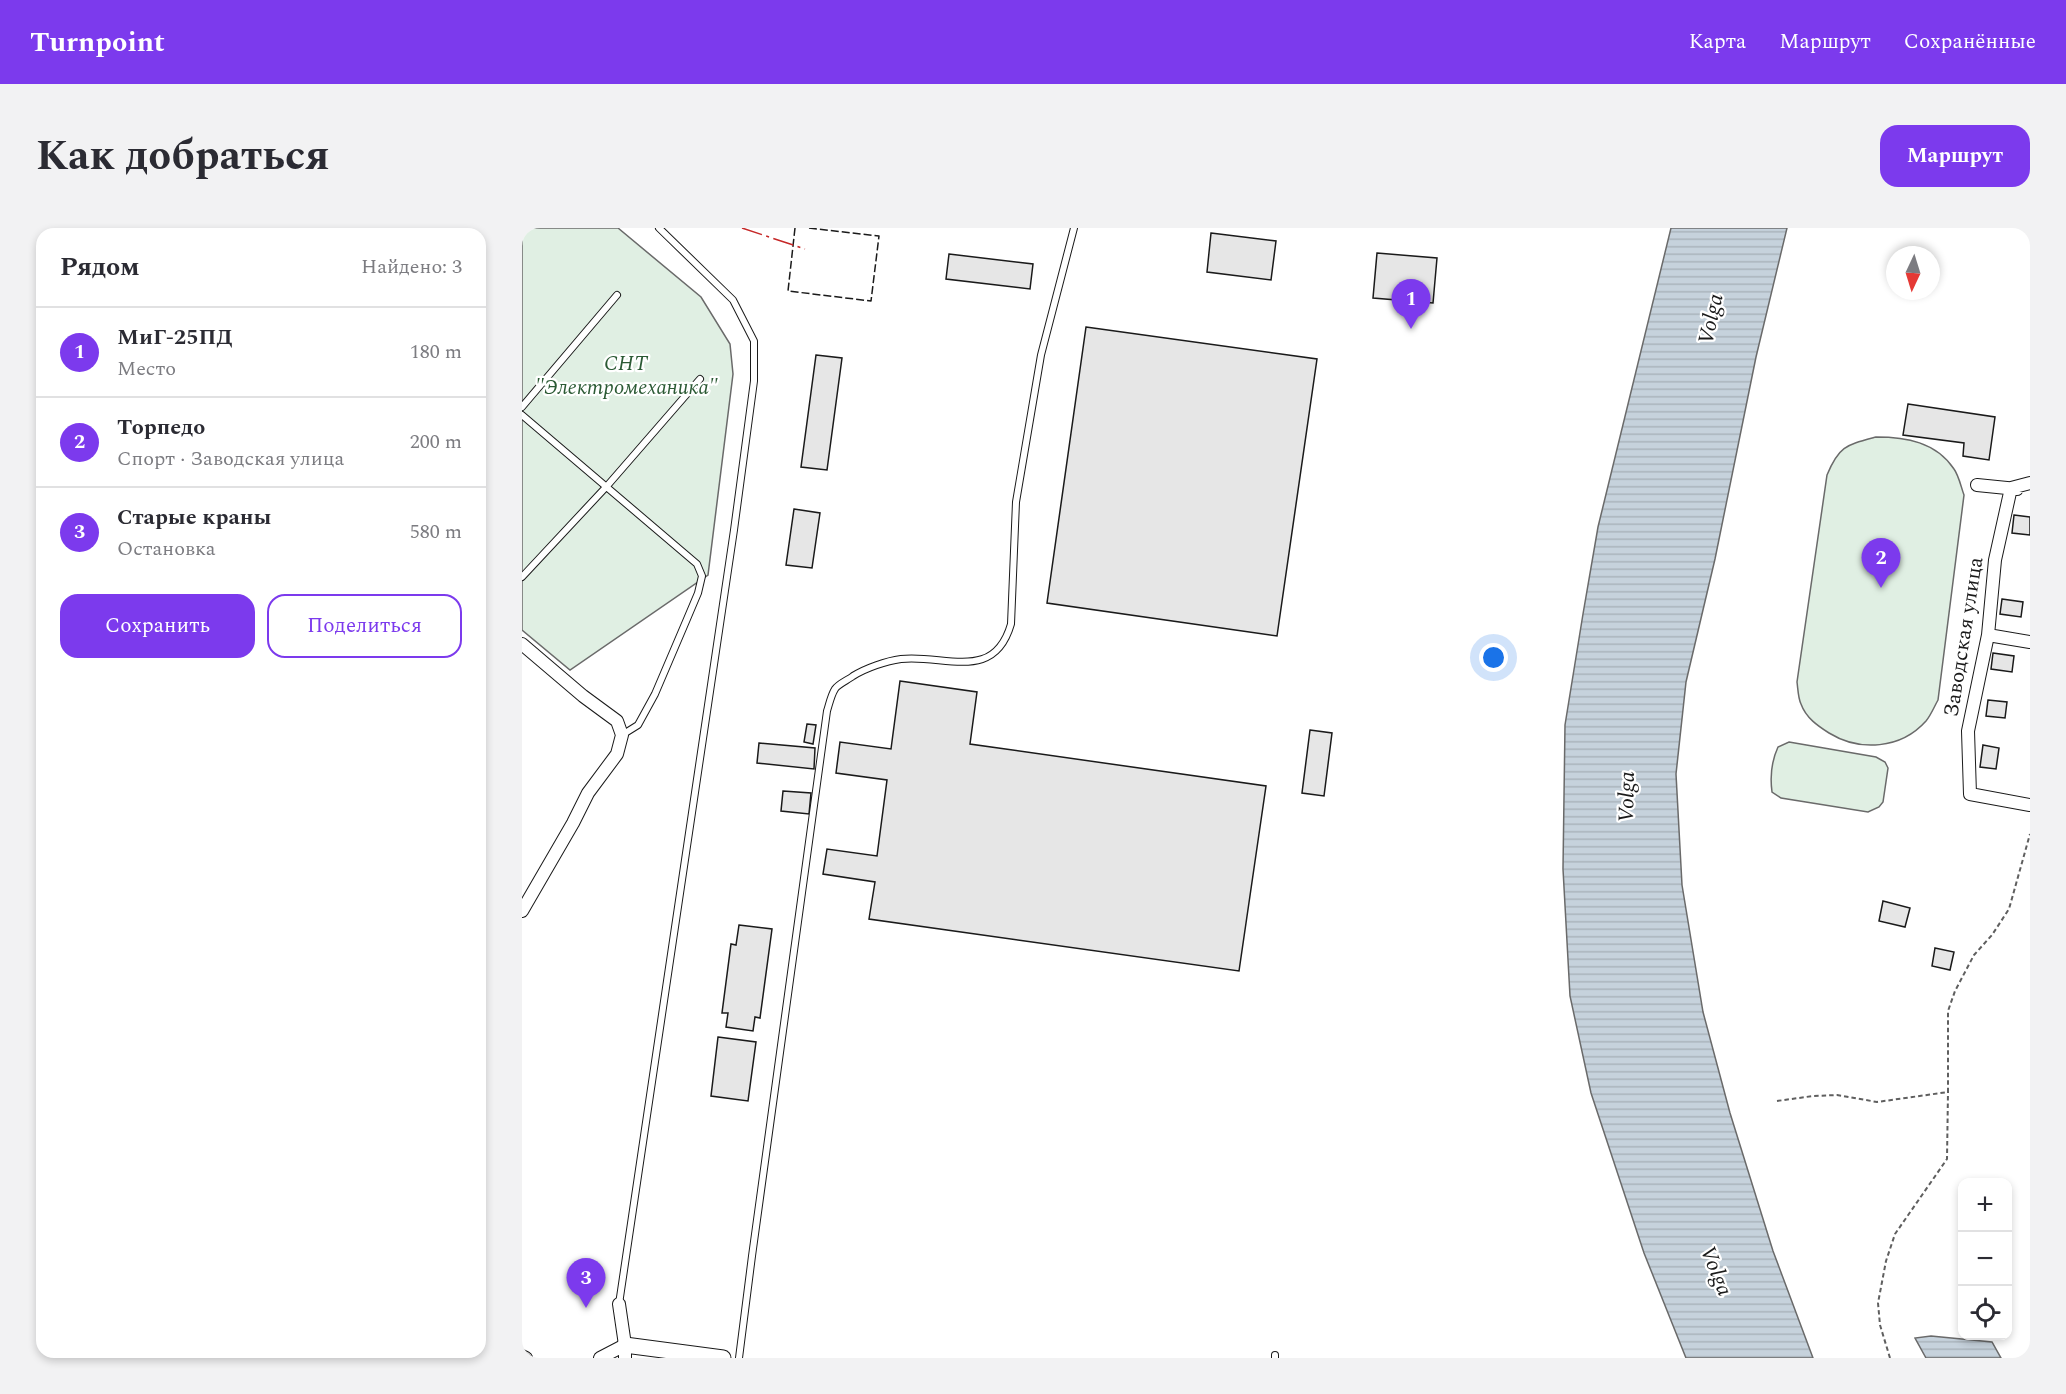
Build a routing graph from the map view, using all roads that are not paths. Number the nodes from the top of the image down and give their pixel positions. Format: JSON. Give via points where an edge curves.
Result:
{"nodes":[{"id":1,"x":659,"y":228,"type":"edge"},
{"id":2,"x":1074,"y":228,"type":"edge"},
{"id":3,"x":617,"y":295,"type":"dead end"},
{"id":4,"x":700,"y":379,"type":"dead end"},
{"id":5,"x":522,"y":407,"type":"edge"},
{"id":6,"x":522,"y":415,"type":"edge"},
{"id":7,"x":2030,"y":483,"type":"edge"},
{"id":8,"x":1977,"y":485,"type":"dead end"},
{"id":9,"x":607,"y":486,"type":"junction"},
{"id":10,"x":2011,"y":488,"type":"junction"},
{"id":11,"x":2030,"y":491,"type":"edge"},
{"id":12,"x":522,"y":577,"type":"edge"},
{"id":13,"x":1988,"y":635,"type":"junction"},
{"id":14,"x":2030,"y":642,"type":"edge"},
{"id":15,"x":522,"y":644,"type":"edge"},
{"id":16,"x":622,"y":735,"type":"junction"},
{"id":17,"x":2030,"y":805,"type":"edge"},
{"id":18,"x":522,"y":911,"type":"edge"},
{"id":19,"x":619,"y":1304,"type":"joint"},
{"id":20,"x":625,"y":1351,"type":"edge"},
{"id":21,"x":600,"y":1358,"type":"edge"},
{"id":22,"x":723,"y":1358,"type":"edge"},
{"id":23,"x":739,"y":1358,"type":"edge"}],
"edges":[{"from":1,"to":19,"type":"lane","via":[[733,300],[753,341],[754,381]]},
{"from":2,"to":23,"type":"lane","via":[[1041,355],[1016,502],[1007,640],[982,661],[901,659],[862,671],[835,688],[827,711]]},
{"from":3,"to":5,"type":"lane"},
{"from":4,"to":9,"type":"lane"},
{"from":6,"to":9,"type":"lane"},
{"from":7,"to":10,"type":"street"},
{"from":8,"to":10,"type":"street"},
{"from":9,"to":12,"type":"lane"},
{"from":9,"to":16,"type":"lane","via":[[702,572],[698,593],[655,694],[638,725]]},
{"from":10,"to":11,"type":"street"},
{"from":10,"to":13,"type":"street","name":"Заводская улица","via":[[1995,560]]},
{"from":13,"to":14,"type":"street"},
{"from":13,"to":17,"type":"street","name":"Заводская улица","via":[[1968,731],[1970,794]]},
{"from":15,"to":16,"type":"street","via":[[617,721]]},
{"from":16,"to":18,"type":"street","via":[[617,754],[588,793]]},
{"from":19,"to":20,"type":"street"},
{"from":20,"to":21,"type":"street"},
{"from":20,"to":22,"type":"street"}]}
